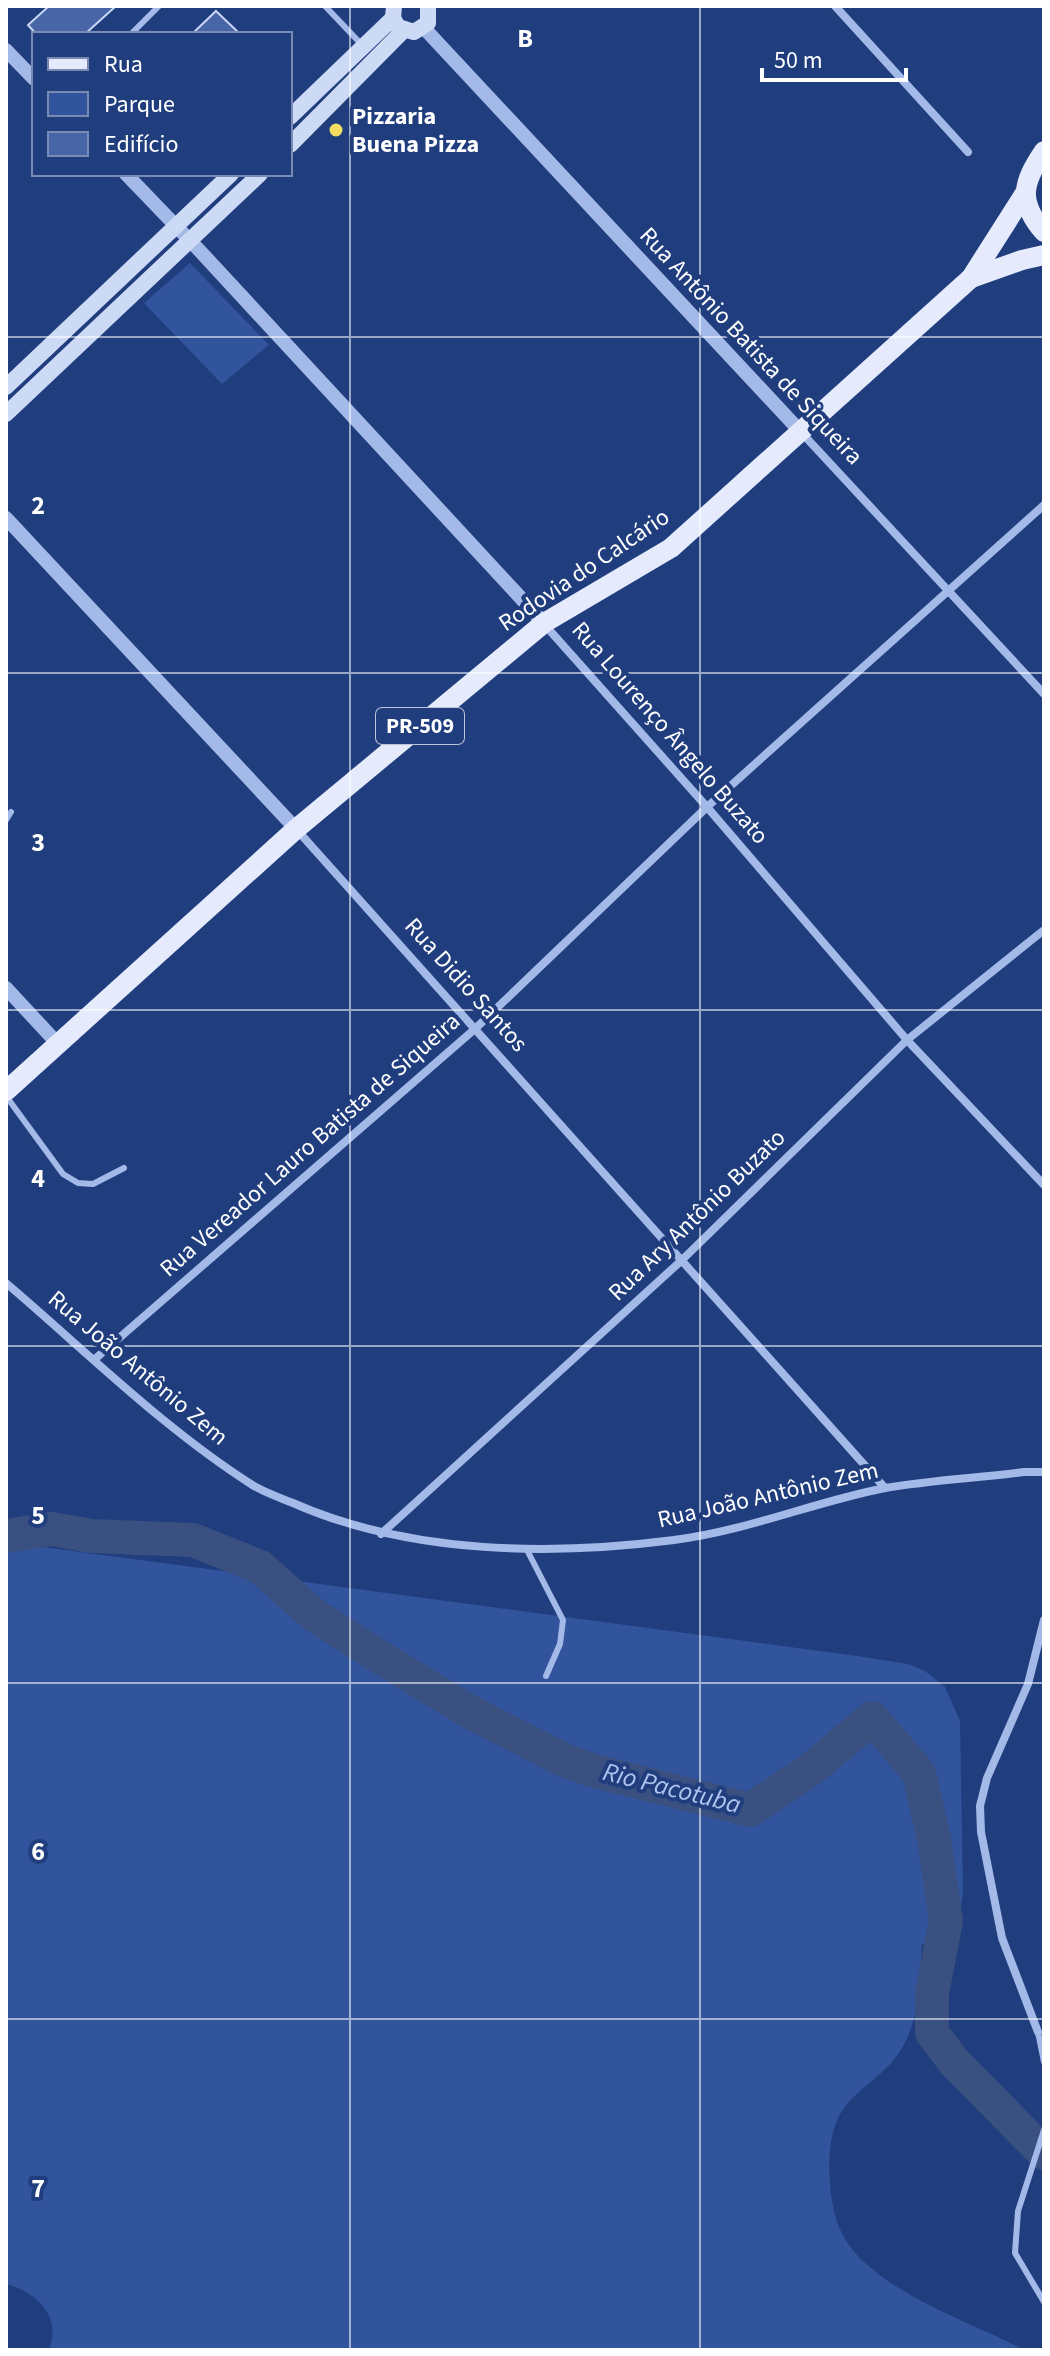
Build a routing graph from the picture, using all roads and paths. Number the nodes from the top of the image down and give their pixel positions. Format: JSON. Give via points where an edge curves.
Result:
{"nodes":[{"id":1,"x":159,"y":6,"type":"edge"},
{"id":2,"x":325,"y":6,"type":"edge"},
{"id":3,"x":835,"y":6,"type":"edge"},
{"id":4,"x":431,"y":8,"type":"edge"},
{"id":5,"x":397,"y":18,"type":"edge"},
{"id":6,"x":424,"y":28,"type":"junction"},
{"id":7,"x":133,"y":32,"type":"edge"},
{"id":8,"x":363,"y":46,"type":"junction"},
{"id":9,"x":6,"y":50,"type":"edge"},
{"id":10,"x":32,"y":77,"type":"edge"},
{"id":11,"x":292,"y":115,"type":"edge"},
{"id":12,"x":292,"y":143,"type":"edge"},
{"id":13,"x":1044,"y":151,"type":"edge"},
{"id":14,"x":968,"y":152,"type":"dead end"},
{"id":15,"x":128,"y":176,"type":"edge"},
{"id":16,"x":229,"y":176,"type":"edge"},
{"id":17,"x":258,"y":176,"type":"edge"},
{"id":18,"x":1025,"y":193,"type":"junction"},
{"id":19,"x":176,"y":225,"type":"junction"},
{"id":20,"x":1044,"y":232,"type":"edge"},
{"id":21,"x":191,"y":241,"type":"junction"},
{"id":22,"x":1044,"y":255,"type":"edge"},
{"id":23,"x":971,"y":278,"type":"junction"},
{"id":24,"x":6,"y":387,"type":"edge"},
{"id":25,"x":6,"y":414,"type":"edge"},
{"id":26,"x":799,"y":430,"type":"junction"},
{"id":27,"x":1044,"y":505,"type":"edge"},
{"id":28,"x":6,"y":518,"type":"edge"},
{"id":29,"x":949,"y":589,"type":"junction"},
{"id":30,"x":544,"y":623,"type":"junction"},
{"id":31,"x":1044,"y":694,"type":"edge"},
{"id":32,"x":707,"y":807,"type":"junction"},
{"id":33,"x":11,"y":812,"type":"dead end"},
{"id":34,"x":6,"y":820,"type":"edge"},
{"id":35,"x":296,"y":829,"type":"junction"},
{"id":36,"x":1044,"y":930,"type":"edge"},
{"id":37,"x":6,"y":988,"type":"edge"},
{"id":38,"x":476,"y":1028,"type":"junction"},
{"id":39,"x":907,"y":1040,"type":"junction"},
{"id":40,"x":58,"y":1044,"type":"junction"},
{"id":41,"x":6,"y":1093,"type":"edge"},
{"id":42,"x":124,"y":1168,"type":"dead end"},
{"id":43,"x":1044,"y":1185,"type":"edge"},
{"id":44,"x":682,"y":1260,"type":"junction"},
{"id":45,"x":6,"y":1283,"type":"edge"},
{"id":46,"x":95,"y":1359,"type":"junction"},
{"id":47,"x":1044,"y":1472,"type":"edge"},
{"id":48,"x":885,"y":1488,"type":"junction"},
{"id":49,"x":381,"y":1534,"type":"junction"},
{"id":50,"x":526,"y":1548,"type":"junction"},
{"id":51,"x":1044,"y":1620,"type":"edge"},
{"id":52,"x":546,"y":1676,"type":"dead end"},
{"id":53,"x":1038,"y":2032,"type":"joint"},
{"id":54,"x":1044,"y":2062,"type":"edge"},
{"id":55,"x":1044,"y":2130,"type":"edge"},
{"id":56,"x":1044,"y":2302,"type":"edge"}],
"edges":[{"from":1,"to":7,"type":"lane"},
{"from":2,"to":8,"type":"lane"},
{"from":3,"to":14,"type":"street"},
{"from":4,"to":6,"type":"main road"},
{"from":5,"to":6,"type":"main road","via":[[414,32]]},
{"from":5,"to":8,"type":"main road"},
{"from":5,"to":12,"type":"main road"},
{"from":6,"to":26,"type":"street","name":"Rua Antônio Batista de Siqueira"},
{"from":8,"to":11,"type":"main road"},
{"from":9,"to":10,"type":"street"},
{"from":13,"to":18,"type":"main road","number":"PR-509","via":[[1026,180]]},
{"from":15,"to":19,"type":"street","name":"Rua Lourenço Ângelo Buzato"},
{"from":16,"to":19,"type":"main road"},
{"from":17,"to":21,"type":"main road"},
{"from":18,"to":20,"type":"main road"},
{"from":18,"to":23,"type":"main road","name":"Rodovia do Calcário","number":"PR-509"},
{"from":19,"to":21,"type":"street","name":"Rua Lourenço Ângelo Buzato"},
{"from":19,"to":24,"type":"main road"},
{"from":21,"to":25,"type":"main road"},
{"from":21,"to":30,"type":"street","name":"Rua Lourenço Ângelo Buzato"},
{"from":22,"to":23,"type":"main road","name":"Rodovia do Calcário","number":"PR-509"},
{"from":23,"to":26,"type":"main road","name":"Rodovia do Calcário","number":"PR-509"},
{"from":26,"to":29,"type":"street","name":"Rua Antônio Batista de Siqueira"},
{"from":26,"to":30,"type":"main road","name":"Rodovia do Calcário","number":"PR-509","via":[[671,548]]},
{"from":27,"to":29,"type":"street","name":"Rua Vereador Lauro Batista de Siqueira"},
{"from":28,"to":35,"type":"street","name":"Rua Didio Santos"},
{"from":29,"to":31,"type":"street","name":"Rua Antônio Batista de Siqueira"},
{"from":29,"to":32,"type":"street","name":"Rua Vereador Lauro Batista de Siqueira"},
{"from":30,"to":32,"type":"street","name":"Rua Lourenço Ângelo Buzato"},
{"from":30,"to":35,"type":"main road","name":"Rodovia do Calcário","number":"PR-509"},
{"from":32,"to":38,"type":"street","name":"Rua Vereador Lauro Batista de Siqueira"},
{"from":32,"to":39,"type":"street","name":"Rua Lourenço Ângelo Buzato"},
{"from":33,"to":34,"type":"lane"},
{"from":35,"to":38,"type":"street","name":"Rua Didio Santos"},
{"from":35,"to":40,"type":"main road","name":"Rodovia do Calcário","number":"PR-509"},
{"from":36,"to":39,"type":"street","name":"Rua Ary Antônio Buzato"},
{"from":37,"to":40,"type":"street"},
{"from":38,"to":44,"type":"street","name":"Rua Didio Santos"},
{"from":38,"to":46,"type":"street","name":"Rua Vereador Lauro Batista de Siqueira"},
{"from":39,"to":43,"type":"street","name":"Rua Lourenço Ângelo Buzato"},
{"from":39,"to":44,"type":"street","name":"Rua Ary Antônio Buzato"},
{"from":40,"to":41,"type":"main road","name":"Rodovia do Calcário","number":"PR-509"},
{"from":41,"to":42,"type":"lane","via":[[63,1174],[93,1184]]},
{"from":44,"to":48,"type":"street","name":"Rua Didio Santos"},
{"from":44,"to":49,"type":"street","name":"Rua Ary Antônio Buzato"},
{"from":45,"to":46,"type":"street","name":"Rua João Antônio Zem"},
{"from":46,"to":49,"type":"street","name":"Rua João Antônio Zem","via":[[176,1432],[257,1487]]},
{"from":47,"to":48,"type":"street","name":"Rua João Antônio Zem"},
{"from":48,"to":50,"type":"street","name":"Rua João Antônio Zem","via":[[675,1540]]},
{"from":49,"to":50,"type":"street","name":"Rua João Antônio Zem"},
{"from":50,"to":52,"type":"lane","via":[[563,1620],[560,1644]]},
{"from":51,"to":53,"type":"street","via":[[1028,1684],[980,1806],[1002,1938]]},
{"from":53,"to":54,"type":"lane"},
{"from":55,"to":56,"type":"lane","via":[[1018,2211],[1015,2253]]}]}
